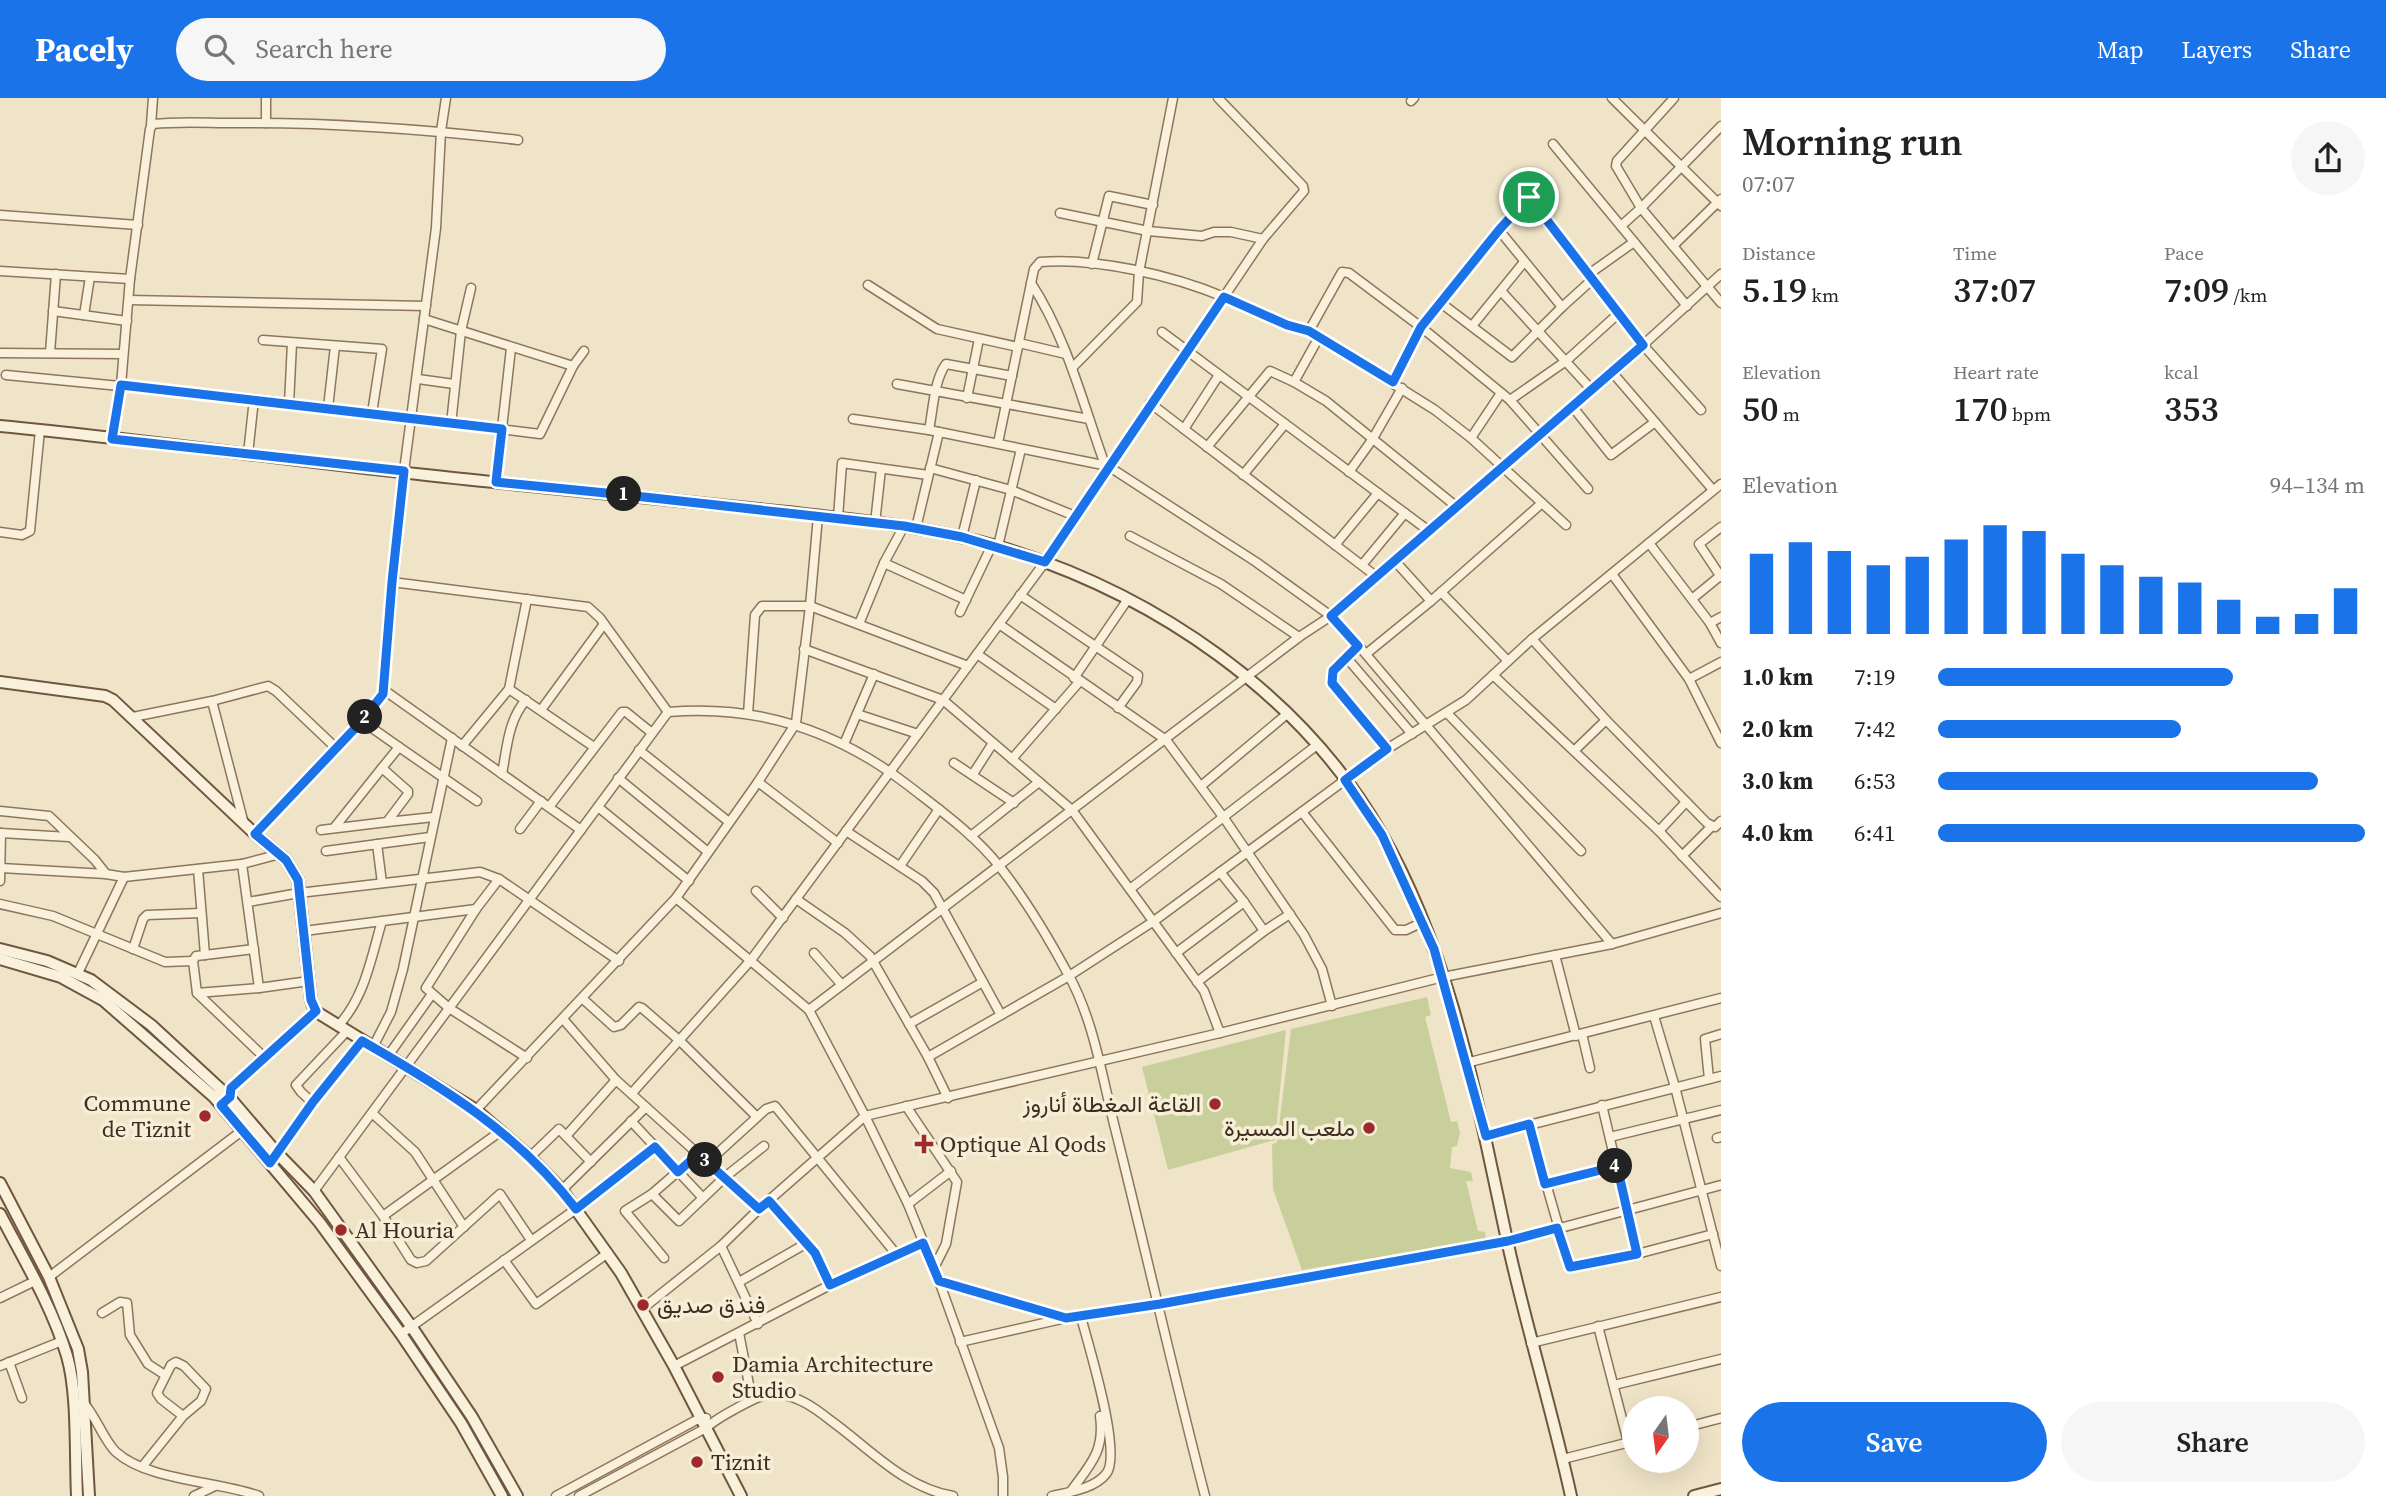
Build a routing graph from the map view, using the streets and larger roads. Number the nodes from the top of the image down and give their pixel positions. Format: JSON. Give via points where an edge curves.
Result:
{"nodes":[{"id":1,"x":153,"y":98,"type":"edge"},
{"id":2,"x":266,"y":98,"type":"edge"},
{"id":3,"x":446,"y":98,"type":"edge"},
{"id":4,"x":1173,"y":98,"type":"edge"},
{"id":5,"x":1218,"y":98,"type":"edge"},
{"id":6,"x":1612,"y":98,"type":"edge"},
{"id":7,"x":1674,"y":98,"type":"edge"},
{"id":8,"x":266,"y":122,"type":"junction"},
{"id":9,"x":151,"y":125,"type":"junction"},
{"id":10,"x":1721,"y":126,"type":"edge"},
{"id":11,"x":1644,"y":130,"type":"junction"},
{"id":12,"x":441,"y":131,"type":"junction"},
{"id":13,"x":518,"y":140,"type":"dead end"},
{"id":14,"x":1553,"y":144,"type":"dead end"},
{"id":15,"x":1682,"y":166,"type":"junction"},
{"id":16,"x":1720,"y":203,"type":"edge"},
{"id":17,"x":1153,"y":205,"type":"junction"},
{"id":18,"x":1641,"y":208,"type":"junction"},
{"id":19,"x":1060,"y":213,"type":"dead end"},
{"id":20,"x":0,"y":215,"type":"edge"},
{"id":21,"x":1102,"y":222,"type":"junction"},
{"id":22,"x":138,"y":225,"type":"junction"},
{"id":23,"x":1621,"y":226,"type":"junction"},
{"id":24,"x":1499,"y":230,"type":"junction"},
{"id":25,"x":1148,"y":231,"type":"junction"},
{"id":26,"x":1263,"y":239,"type":"junction"},
{"id":27,"x":1634,"y":242,"type":"junction"},
{"id":28,"x":1673,"y":246,"type":"junction"},
{"id":29,"x":1524,"y":262,"type":"junction"},
{"id":30,"x":1092,"y":264,"type":"junction"},
{"id":31,"x":0,"y":271,"type":"edge"},
{"id":32,"x":1139,"y":272,"type":"junction"},
{"id":33,"x":56,"y":274,"type":"junction"},
{"id":34,"x":1721,"y":274,"type":"edge"},
{"id":35,"x":1591,"y":276,"type":"junction"},
{"id":36,"x":90,"y":277,"type":"junction"},
{"id":37,"x":130,"y":279,"type":"junction"},
{"id":38,"x":1031,"y":283,"type":"junction"},
{"id":39,"x":868,"y":285,"type":"dead end"},
{"id":40,"x":471,"y":288,"type":"dead end"},
{"id":41,"x":1708,"y":288,"type":"junction"},
{"id":42,"x":1500,"y":291,"type":"junction"},
{"id":43,"x":1224,"y":297,"type":"junction"},
{"id":44,"x":129,"y":300,"type":"junction"},
{"id":45,"x":1441,"y":303,"type":"junction"},
{"id":46,"x":1721,"y":303,"type":"edge"},
{"id":47,"x":426,"y":306,"type":"junction"},
{"id":48,"x":1688,"y":306,"type":"junction"},
{"id":49,"x":1562,"y":307,"type":"junction"},
{"id":50,"x":53,"y":311,"type":"junction"},
{"id":51,"x":1619,"y":313,"type":"junction"},
{"id":52,"x":84,"y":315,"type":"junction"},
{"id":53,"x":424,"y":319,"type":"junction"},
{"id":54,"x":127,"y":321,"type":"junction"},
{"id":55,"x":1472,"y":326,"type":"junction"},
{"id":56,"x":1421,"y":327,"type":"junction"},
{"id":57,"x":461,"y":331,"type":"junction"},
{"id":58,"x":1309,"y":331,"type":"junction"},
{"id":59,"x":1539,"y":331,"type":"junction"},
{"id":60,"x":1162,"y":332,"type":"dead end"},
{"id":61,"x":1318,"y":337,"type":"junction"},
{"id":62,"x":979,"y":339,"type":"junction"},
{"id":63,"x":263,"y":340,"type":"dead end"},
{"id":64,"x":292,"y":343,"type":"junction"},
{"id":65,"x":1018,"y":345,"type":"junction"},
{"id":66,"x":1643,"y":345,"type":"junction"},
{"id":67,"x":335,"y":346,"type":"junction"},
{"id":68,"x":512,"y":348,"type":"junction"},
{"id":69,"x":1187,"y":350,"type":"junction"},
{"id":70,"x":584,"y":351,"type":"dead end"},
{"id":71,"x":0,"y":353,"type":"edge"},
{"id":72,"x":50,"y":353,"type":"junction"},
{"id":73,"x":123,"y":354,"type":"junction"},
{"id":74,"x":1066,"y":354,"type":"junction"},
{"id":75,"x":1566,"y":360,"type":"junction"},
{"id":76,"x":573,"y":366,"type":"junction"},
{"id":77,"x":974,"y":367,"type":"junction"},
{"id":78,"x":1072,"y":368,"type":"junction"},
{"id":79,"x":1612,"y":372,"type":"junction"},
{"id":80,"x":6,"y":374,"type":"dead end"},
{"id":81,"x":1219,"y":375,"type":"junction"},
{"id":82,"x":1012,"y":376,"type":"junction"},
{"id":83,"x":418,"y":379,"type":"junction"},
{"id":84,"x":1294,"y":382,"type":"junction"},
{"id":85,"x":1393,"y":382,"type":"junction"},
{"id":86,"x":454,"y":384,"type":"junction"},
{"id":87,"x":897,"y":384,"type":"dead end"},
{"id":88,"x":121,"y":385,"type":"junction"},
{"id":89,"x":1402,"y":388,"type":"junction"},
{"id":90,"x":1592,"y":390,"type":"junction"},
{"id":91,"x":937,"y":392,"type":"junction"},
{"id":92,"x":1500,"y":393,"type":"junction"},
{"id":93,"x":1250,"y":397,"type":"junction"},
{"id":94,"x":967,"y":398,"type":"junction"},
{"id":95,"x":254,"y":399,"type":"junction"},
{"id":96,"x":1510,"y":400,"type":"junction"},
{"id":97,"x":289,"y":404,"type":"junction"},
{"id":98,"x":1150,"y":404,"type":"junction"},
{"id":99,"x":1006,"y":405,"type":"junction"},
{"id":100,"x":1572,"y":406,"type":"junction"},
{"id":101,"x":328,"y":408,"type":"junction"},
{"id":102,"x":1701,"y":410,"type":"dead end"},
{"id":103,"x":372,"y":413,"type":"junction"},
{"id":104,"x":412,"y":418,"type":"junction"},
{"id":105,"x":853,"y":419,"type":"dead end"},
{"id":106,"x":1089,"y":419,"type":"junction"},
{"id":107,"x":1655,"y":422,"type":"junction"},
{"id":108,"x":451,"y":424,"type":"junction"},
{"id":109,"x":1285,"y":424,"type":"junction"},
{"id":110,"x":0,"y":426,"type":"edge"},
{"id":111,"x":502,"y":429,"type":"junction"},
{"id":112,"x":1184,"y":429,"type":"junction"},
{"id":113,"x":40,"y":430,"type":"junction"},
{"id":114,"x":934,"y":431,"type":"junction"},
{"id":115,"x":1540,"y":433,"type":"junction"},
{"id":116,"x":1471,"y":438,"type":"junction"},
{"id":117,"x":112,"y":439,"type":"junction"},
{"id":118,"x":1372,"y":440,"type":"junction"},
{"id":119,"x":998,"y":443,"type":"junction"},
{"id":120,"x":1207,"y":447,"type":"junction"},
{"id":121,"x":1021,"y":449,"type":"junction"},
{"id":122,"x":248,"y":454,"type":"junction"},
{"id":123,"x":1107,"y":466,"type":"junction"},
{"id":124,"x":1503,"y":467,"type":"junction"},
{"id":125,"x":881,"y":469,"type":"junction"},
{"id":126,"x":404,"y":471,"type":"junction"},
{"id":127,"x":929,"y":472,"type":"junction"},
{"id":128,"x":1349,"y":472,"type":"junction"},
{"id":129,"x":1243,"y":475,"type":"junction"},
{"id":130,"x":976,"y":480,"type":"junction"},
{"id":131,"x":496,"y":482,"type":"junction"},
{"id":132,"x":1717,"y":487,"type":"edge"},
{"id":133,"x":1588,"y":489,"type":"dead end"},
{"id":134,"x":1011,"y":490,"type":"junction"},
{"id":135,"x":1378,"y":493,"type":"junction"},
{"id":136,"x":1542,"y":503,"type":"junction"},
{"id":137,"x":1457,"y":507,"type":"junction"},
{"id":138,"x":1405,"y":513,"type":"junction"},
{"id":139,"x":818,"y":516,"type":"junction"},
{"id":140,"x":1075,"y":516,"type":"junction"},
{"id":141,"x":838,"y":518,"type":"junction"},
{"id":142,"x":875,"y":523,"type":"junction"},
{"id":143,"x":1566,"y":525,"type":"dead end"},
{"id":144,"x":910,"y":527,"type":"junction"},
{"id":145,"x":1721,"y":527,"type":"edge"},
{"id":146,"x":1429,"y":531,"type":"junction"},
{"id":147,"x":0,"y":532,"type":"edge"},
{"id":148,"x":1130,"y":536,"type":"dead end"},
{"id":149,"x":962,"y":537,"type":"junction"},
{"id":150,"x":1649,"y":543,"type":"junction"},
{"id":151,"x":1335,"y":545,"type":"junction"},
{"id":152,"x":995,"y":546,"type":"junction"},
{"id":153,"x":1395,"y":561,"type":"junction"},
{"id":154,"x":1045,"y":562,"type":"junction"},
{"id":155,"x":884,"y":564,"type":"junction"},
{"id":156,"x":1362,"y":565,"type":"junction"},
{"id":157,"x":1612,"y":575,"type":"junction"},
{"id":158,"x":1721,"y":576,"type":"edge"},
{"id":159,"x":1377,"y":577,"type":"junction"},
{"id":160,"x":392,"y":582,"type":"junction"},
{"id":161,"x":1441,"y":592,"type":"junction"},
{"id":162,"x":1020,"y":595,"type":"junction"},
{"id":163,"x":527,"y":599,"type":"junction"},
{"id":164,"x":1128,"y":599,"type":"junction"},
{"id":165,"x":1692,"y":599,"type":"junction"},
{"id":166,"x":966,"y":600,"type":"junction"},
{"id":167,"x":1431,"y":601,"type":"junction"},
{"id":168,"x":810,"y":606,"type":"junction"},
{"id":169,"x":960,"y":612,"type":"dead end"},
{"id":170,"x":1331,"y":616,"type":"junction"},
{"id":171,"x":1721,"y":617,"type":"edge"},
{"id":172,"x":1710,"y":623,"type":"junction"},
{"id":173,"x":604,"y":624,"type":"junction"},
{"id":174,"x":859,"y":624,"type":"junction"},
{"id":175,"x":999,"y":624,"type":"junction"},
{"id":176,"x":1299,"y":637,"type":"junction"},
{"id":177,"x":1532,"y":639,"type":"junction"},
{"id":178,"x":1721,"y":643,"type":"edge"},
{"id":179,"x":1358,"y":646,"type":"junction"},
{"id":180,"x":1096,"y":647,"type":"junction"},
{"id":181,"x":804,"y":649,"type":"junction"},
{"id":182,"x":977,"y":654,"type":"junction"},
{"id":183,"x":1366,"y":654,"type":"junction"},
{"id":184,"x":1346,"y":657,"type":"junction"},
{"id":185,"x":1508,"y":661,"type":"junction"},
{"id":186,"x":1721,"y":662,"type":"edge"},
{"id":187,"x":968,"y":666,"type":"junction"},
{"id":188,"x":874,"y":674,"type":"junction"},
{"id":189,"x":1493,"y":675,"type":"junction"},
{"id":190,"x":1247,"y":678,"type":"junction"},
{"id":191,"x":1689,"y":679,"type":"junction"},
{"id":192,"x":1077,"y":680,"type":"junction"},
{"id":193,"x":0,"y":682,"type":"edge"},
{"id":194,"x":509,"y":689,"type":"junction"},
{"id":195,"x":384,"y":690,"type":"junction"},
{"id":196,"x":943,"y":700,"type":"junction"},
{"id":197,"x":212,"y":701,"type":"junction"},
{"id":198,"x":526,"y":701,"type":"junction"},
{"id":199,"x":1118,"y":708,"type":"junction"},
{"id":200,"x":1056,"y":709,"type":"junction"},
{"id":201,"x":541,"y":710,"type":"junction"},
{"id":202,"x":667,"y":712,"type":"junction"},
{"id":203,"x":748,"y":713,"type":"junction"},
{"id":204,"x":1447,"y":713,"type":"junction"},
{"id":205,"x":857,"y":714,"type":"junction"},
{"id":206,"x":1287,"y":714,"type":"junction"},
{"id":207,"x":132,"y":718,"type":"junction"},
{"id":208,"x":1606,"y":720,"type":"junction"},
{"id":209,"x":362,"y":721,"type":"junction"},
{"id":210,"x":796,"y":723,"type":"junction"},
{"id":211,"x":1426,"y":727,"type":"junction"},
{"id":212,"x":652,"y":733,"type":"junction"},
{"id":213,"x":918,"y":734,"type":"junction"},
{"id":214,"x":1412,"y":734,"type":"junction"},
{"id":215,"x":452,"y":738,"type":"junction"},
{"id":216,"x":1166,"y":740,"type":"junction"},
{"id":217,"x":993,"y":743,"type":"junction"},
{"id":218,"x":1721,"y":743,"type":"edge"},
{"id":219,"x":844,"y":744,"type":"junction"},
{"id":220,"x":1317,"y":745,"type":"junction"},
{"id":221,"x":462,"y":746,"type":"junction"},
{"id":222,"x":399,"y":747,"type":"junction"},
{"id":223,"x":594,"y":747,"type":"junction"},
{"id":224,"x":336,"y":748,"type":"junction"},
{"id":225,"x":1387,"y":749,"type":"junction"},
{"id":226,"x":639,"y":750,"type":"junction"},
{"id":227,"x":1575,"y":750,"type":"junction"},
{"id":228,"x":1012,"y":759,"type":"junction"},
{"id":229,"x":954,"y":763,"type":"dead end"},
{"id":230,"x":382,"y":768,"type":"junction"},
{"id":231,"x":890,"y":771,"type":"junction"},
{"id":232,"x":502,"y":774,"type":"junction"},
{"id":233,"x":973,"y":774,"type":"junction"},
{"id":234,"x":443,"y":777,"type":"junction"},
{"id":235,"x":618,"y":778,"type":"junction"},
{"id":236,"x":1345,"y":780,"type":"junction"},
{"id":237,"x":758,"y":782,"type":"junction"},
{"id":238,"x":1039,"y":782,"type":"junction"},
{"id":239,"x":1201,"y":786,"type":"junction"},
{"id":240,"x":477,"y":801,"type":"dead end"},
{"id":241,"x":541,"y":801,"type":"junction"},
{"id":242,"x":1686,"y":802,"type":"junction"},
{"id":243,"x":1014,"y":803,"type":"junction"},
{"id":244,"x":549,"y":807,"type":"junction"},
{"id":245,"x":598,"y":807,"type":"junction"},
{"id":246,"x":939,"y":809,"type":"junction"},
{"id":247,"x":1072,"y":810,"type":"junction"},
{"id":248,"x":0,"y":811,"type":"edge"},
{"id":249,"x":1302,"y":812,"type":"junction"},
{"id":250,"x":434,"y":817,"type":"junction"},
{"id":251,"x":1224,"y":818,"type":"junction"},
{"id":252,"x":1721,"y":821,"type":"edge"},
{"id":253,"x":387,"y":822,"type":"junction"},
{"id":254,"x":729,"y":822,"type":"junction"},
{"id":255,"x":244,"y":824,"type":"junction"},
{"id":256,"x":1712,"y":826,"type":"junction"},
{"id":257,"x":334,"y":828,"type":"junction"},
{"id":258,"x":520,"y":828,"type":"dead end"},
{"id":259,"x":321,"y":830,"type":"dead end"},
{"id":260,"x":581,"y":830,"type":"junction"},
{"id":261,"x":846,"y":831,"type":"junction"},
{"id":262,"x":1659,"y":831,"type":"junction"},
{"id":263,"x":0,"y":833,"type":"edge"},
{"id":264,"x":255,"y":834,"type":"junction"},
{"id":265,"x":430,"y":836,"type":"junction"},
{"id":266,"x":971,"y":836,"type":"junction"},
{"id":267,"x":69,"y":837,"type":"junction"},
{"id":268,"x":838,"y":843,"type":"junction"},
{"id":269,"x":377,"y":844,"type":"junction"},
{"id":270,"x":326,"y":851,"type":"dead end"},
{"id":271,"x":1581,"y":851,"type":"dead end"},
{"id":272,"x":708,"y":852,"type":"junction"},
{"id":273,"x":1248,"y":853,"type":"junction"},
{"id":274,"x":280,"y":854,"type":"junction"},
{"id":275,"x":1682,"y":856,"type":"junction"},
{"id":276,"x":242,"y":864,"type":"junction"},
{"id":277,"x":900,"y":866,"type":"junction"},
{"id":278,"x":999,"y":866,"type":"junction"},
{"id":279,"x":1,"y":868,"type":"edge"},
{"id":280,"x":198,"y":869,"type":"junction"},
{"id":281,"x":1220,"y":872,"type":"junction"},
{"id":282,"x":106,"y":874,"type":"junction"},
{"id":283,"x":124,"y":877,"type":"junction"},
{"id":284,"x":422,"y":878,"type":"junction"},
{"id":285,"x":499,"y":879,"type":"junction"},
{"id":286,"x":0,"y":881,"type":"edge"},
{"id":287,"x":689,"y":881,"type":"junction"},
{"id":288,"x":382,"y":883,"type":"junction"},
{"id":289,"x":1130,"y":889,"type":"junction"},
{"id":290,"x":756,"y":891,"type":"dead end"},
{"id":291,"x":299,"y":893,"type":"junction"},
{"id":292,"x":1721,"y":897,"type":"edge"},
{"id":293,"x":676,"y":898,"type":"junction"},
{"id":294,"x":530,"y":899,"type":"junction"},
{"id":295,"x":796,"y":899,"type":"junction"},
{"id":296,"x":248,"y":902,"type":"junction"},
{"id":297,"x":1244,"y":902,"type":"junction"},
{"id":298,"x":0,"y":904,"type":"edge"},
{"id":299,"x":944,"y":908,"type":"junction"},
{"id":300,"x":476,"y":909,"type":"junction"},
{"id":301,"x":201,"y":913,"type":"junction"},
{"id":302,"x":1721,"y":913,"type":"edge"},
{"id":303,"x":1290,"y":914,"type":"junction"},
{"id":304,"x":414,"y":918,"type":"junction"},
{"id":305,"x":783,"y":918,"type":"junction"},
{"id":306,"x":382,"y":921,"type":"junction"},
{"id":307,"x":1154,"y":921,"type":"junction"},
{"id":308,"x":1423,"y":922,"type":"junction"},
{"id":309,"x":304,"y":930,"type":"junction"},
{"id":310,"x":1264,"y":931,"type":"junction"},
{"id":311,"x":96,"y":933,"type":"junction"},
{"id":312,"x":1612,"y":944,"type":"junction"},
{"id":313,"x":133,"y":948,"type":"junction"},
{"id":314,"x":0,"y":949,"type":"edge"},
{"id":315,"x":254,"y":949,"type":"junction"},
{"id":316,"x":814,"y":953,"type":"dead end"},
{"id":317,"x":1176,"y":953,"type":"junction"},
{"id":318,"x":205,"y":955,"type":"junction"},
{"id":319,"x":1556,"y":955,"type":"junction"},
{"id":320,"x":0,"y":960,"type":"edge"},
{"id":321,"x":751,"y":960,"type":"junction"},
{"id":322,"x":193,"y":961,"type":"junction"},
{"id":323,"x":618,"y":961,"type":"junction"},
{"id":324,"x":873,"y":961,"type":"junction"},
{"id":325,"x":78,"y":972,"type":"junction"},
{"id":326,"x":1069,"y":976,"type":"junction"},
{"id":327,"x":1443,"y":977,"type":"junction"},
{"id":328,"x":309,"y":981,"type":"junction"},
{"id":329,"x":983,"y":982,"type":"junction"},
{"id":330,"x":1197,"y":982,"type":"junction"},
{"id":331,"x":842,"y":985,"type":"junction"},
{"id":332,"x":259,"y":988,"type":"junction"},
{"id":333,"x":197,"y":993,"type":"junction"},
{"id":334,"x":432,"y":994,"type":"junction"},
{"id":335,"x":1721,"y":998,"type":"edge"},
{"id":336,"x":583,"y":999,"type":"junction"},
{"id":337,"x":1332,"y":1006,"type":"junction"},
{"id":338,"x":450,"y":1008,"type":"junction"},
{"id":339,"x":809,"y":1010,"type":"junction"},
{"id":340,"x":316,"y":1011,"type":"junction"},
{"id":341,"x":1001,"y":1015,"type":"junction"},
{"id":342,"x":1654,"y":1016,"type":"junction"},
{"id":343,"x":563,"y":1019,"type":"junction"},
{"id":344,"x":909,"y":1024,"type":"junction"},
{"id":345,"x":342,"y":1029,"type":"junction"},
{"id":346,"x":1220,"y":1033,"type":"junction"},
{"id":347,"x":1721,"y":1034,"type":"edge"},
{"id":348,"x":1579,"y":1035,"type":"junction"},
{"id":349,"x":679,"y":1040,"type":"junction"},
{"id":350,"x":362,"y":1041,"type":"junction"},
{"id":351,"x":373,"y":1047,"type":"junction"},
{"id":352,"x":388,"y":1056,"type":"junction"},
{"id":353,"x":928,"y":1057,"type":"junction"},
{"id":354,"x":265,"y":1058,"type":"junction"},
{"id":355,"x":527,"y":1058,"type":"junction"},
{"id":356,"x":1098,"y":1062,"type":"junction"},
{"id":357,"x":1466,"y":1063,"type":"junction"},
{"id":358,"x":406,"y":1066,"type":"junction"},
{"id":359,"x":1590,"y":1068,"type":"dead end"},
{"id":360,"x":1721,"y":1076,"type":"edge"},
{"id":361,"x":1709,"y":1079,"type":"junction"},
{"id":362,"x":616,"y":1080,"type":"junction"},
{"id":363,"x":1675,"y":1087,"type":"junction"},
{"id":364,"x":632,"y":1093,"type":"junction"},
{"id":365,"x":224,"y":1096,"type":"junction"},
{"id":366,"x":948,"y":1098,"type":"junction"},
{"id":367,"x":313,"y":1102,"type":"junction"},
{"id":368,"x":1602,"y":1105,"type":"junction"},
{"id":369,"x":906,"y":1106,"type":"junction"},
{"id":370,"x":646,"y":1107,"type":"junction"},
{"id":371,"x":476,"y":1110,"type":"junction"},
{"id":372,"x":1721,"y":1110,"type":"edge"},
{"id":373,"x":372,"y":1113,"type":"junction"},
{"id":374,"x":865,"y":1116,"type":"junction"},
{"id":375,"x":757,"y":1117,"type":"junction"},
{"id":376,"x":1684,"y":1119,"type":"junction"},
{"id":377,"x":631,"y":1121,"type":"junction"},
{"id":378,"x":1529,"y":1124,"type":"junction"},
{"id":379,"x":243,"y":1130,"type":"junction"},
{"id":380,"x":501,"y":1131,"type":"junction"},
{"id":381,"x":566,"y":1136,"type":"junction"},
{"id":382,"x":1486,"y":1136,"type":"junction"},
{"id":383,"x":1610,"y":1137,"type":"junction"},
{"id":384,"x":764,"y":1146,"type":"dead end"},
{"id":385,"x":655,"y":1147,"type":"junction"},
{"id":386,"x":698,"y":1154,"type":"junction"},
{"id":387,"x":339,"y":1157,"type":"junction"},
{"id":388,"x":530,"y":1157,"type":"junction"},
{"id":389,"x":819,"y":1157,"type":"junction"},
{"id":390,"x":274,"y":1158,"type":"junction"},
{"id":391,"x":591,"y":1162,"type":"junction"},
{"id":392,"x":708,"y":1162,"type":"junction"},
{"id":393,"x":1617,"y":1166,"type":"junction"},
{"id":394,"x":951,"y":1171,"type":"junction"},
{"id":395,"x":678,"y":1172,"type":"junction"},
{"id":396,"x":725,"y":1177,"type":"junction"},
{"id":397,"x":434,"y":1180,"type":"junction"},
{"id":398,"x":0,"y":1183,"type":"edge"},
{"id":399,"x":1545,"y":1184,"type":"junction"},
{"id":400,"x":1721,"y":1185,"type":"edge"},
{"id":401,"x":562,"y":1190,"type":"junction"},
{"id":402,"x":1700,"y":1190,"type":"junction"},
{"id":403,"x":314,"y":1191,"type":"junction"},
{"id":404,"x":652,"y":1194,"type":"junction"},
{"id":405,"x":703,"y":1198,"type":"junction"},
{"id":406,"x":769,"y":1201,"type":"junction"},
{"id":407,"x":908,"y":1204,"type":"junction"},
{"id":408,"x":13,"y":1208,"type":"junction"},
{"id":409,"x":576,"y":1209,"type":"junction"},
{"id":410,"x":759,"y":1209,"type":"junction"},
{"id":411,"x":1626,"y":1209,"type":"junction"},
{"id":412,"x":0,"y":1214,"type":"edge"},
{"id":413,"x":331,"y":1216,"type":"junction"},
{"id":414,"x":383,"y":1216,"type":"junction"},
{"id":415,"x":320,"y":1223,"type":"junction"},
{"id":416,"x":464,"y":1227,"type":"junction"},
{"id":417,"x":1557,"y":1228,"type":"junction"},
{"id":418,"x":1713,"y":1234,"type":"junction"},
{"id":419,"x":531,"y":1240,"type":"junction"},
{"id":420,"x":1508,"y":1241,"type":"junction"},
{"id":421,"x":807,"y":1243,"type":"junction"},
{"id":422,"x":923,"y":1243,"type":"junction"},
{"id":423,"x":721,"y":1246,"type":"junction"},
{"id":424,"x":608,"y":1253,"type":"junction"},
{"id":425,"x":1637,"y":1254,"type":"junction"},
{"id":426,"x":897,"y":1255,"type":"junction"},
{"id":427,"x":664,"y":1258,"type":"dead end"},
{"id":428,"x":503,"y":1260,"type":"junction"},
{"id":429,"x":1721,"y":1266,"type":"edge"},
{"id":430,"x":934,"y":1268,"type":"junction"},
{"id":431,"x":49,"y":1277,"type":"junction"},
{"id":432,"x":35,"y":1281,"type":"junction"},
{"id":433,"x":939,"y":1281,"type":"junction"},
{"id":434,"x":739,"y":1282,"type":"junction"},
{"id":435,"x":830,"y":1285,"type":"junction"},
{"id":436,"x":1721,"y":1297,"type":"edge"},
{"id":437,"x":0,"y":1298,"type":"edge"},
{"id":438,"x":1160,"y":1304,"type":"junction"},
{"id":439,"x":642,"y":1309,"type":"junction"},
{"id":440,"x":102,"y":1313,"type":"dead end"},
{"id":441,"x":1081,"y":1317,"type":"junction"},
{"id":442,"x":1066,"y":1318,"type":"junction"},
{"id":443,"x":758,"y":1324,"type":"junction"},
{"id":444,"x":411,"y":1326,"type":"junction"},
{"id":445,"x":1598,"y":1326,"type":"junction"},
{"id":446,"x":739,"y":1333,"type":"junction"},
{"id":447,"x":401,"y":1334,"type":"junction"},
{"id":448,"x":62,"y":1341,"type":"junction"},
{"id":449,"x":960,"y":1342,"type":"junction"},
{"id":450,"x":1531,"y":1343,"type":"junction"},
{"id":451,"x":1721,"y":1359,"type":"edge"},
{"id":452,"x":9,"y":1362,"type":"junction"},
{"id":453,"x":0,"y":1366,"type":"edge"},
{"id":454,"x":674,"y":1366,"type":"junction"},
{"id":455,"x":165,"y":1375,"type":"junction"},
{"id":456,"x":1614,"y":1385,"type":"junction"},
{"id":457,"x":453,"y":1388,"type":"junction"},
{"id":458,"x":442,"y":1395,"type":"junction"},
{"id":459,"x":22,"y":1398,"type":"dead end"},
{"id":460,"x":752,"y":1400,"type":"junction"},
{"id":461,"x":78,"y":1401,"type":"junction"},
{"id":462,"x":1622,"y":1412,"type":"edge"},
{"id":463,"x":183,"y":1416,"type":"junction"},
{"id":464,"x":472,"y":1417,"type":"junction"},
{"id":465,"x":1721,"y":1418,"type":"edge"},
{"id":466,"x":461,"y":1423,"type":"junction"},
{"id":467,"x":703,"y":1423,"type":"junction"},
{"id":468,"x":1699,"y":1424,"type":"edge"},
{"id":469,"x":1105,"y":1440,"type":"junction"},
{"id":470,"x":1622,"y":1444,"type":"edge"},
{"id":471,"x":1563,"y":1460,"type":"junction"},
{"id":472,"x":142,"y":1467,"type":"junction"},
{"id":473,"x":597,"y":1474,"type":"junction"},
{"id":474,"x":601,"y":1484,"type":"junction"},
{"id":475,"x":215,"y":1486,"type":"junction"},
{"id":476,"x":1721,"y":1489,"type":"edge"},
{"id":477,"x":1071,"y":1491,"type":"junction"},
{"id":478,"x":78,"y":1496,"type":"edge"},
{"id":479,"x":89,"y":1496,"type":"edge"},
{"id":480,"x":194,"y":1496,"type":"edge"},
{"id":481,"x":259,"y":1496,"type":"edge"},
{"id":482,"x":502,"y":1496,"type":"edge"},
{"id":483,"x":517,"y":1496,"type":"edge"},
{"id":484,"x":556,"y":1496,"type":"edge"},
{"id":485,"x":579,"y":1496,"type":"edge"},
{"id":486,"x":741,"y":1496,"type":"edge"},
{"id":487,"x":953,"y":1496,"type":"edge"},
{"id":488,"x":1003,"y":1496,"type":"edge"},
{"id":489,"x":1052,"y":1496,"type":"edge"},
{"id":490,"x":1205,"y":1496,"type":"edge"},
{"id":491,"x":1571,"y":1496,"type":"edge"},
{"id":492,"x":1694,"y":1496,"type":"edge"}],
"edges":[{"from":1,"to":9,"type":"street"},
{"from":2,"to":8,"type":"street"},
{"from":3,"to":12,"type":"street"},
{"from":4,"to":17,"type":"street"},
{"from":5,"to":26,"type":"street","via":[[1304,188]]},
{"from":6,"to":11,"type":"street"},
{"from":7,"to":11,"type":"street"},
{"from":8,"to":9,"type":"street"},
{"from":8,"to":12,"type":"street"},
{"from":9,"to":22,"type":"street"},
{"from":10,"to":15,"type":"street"},
{"from":11,"to":15,"type":"street"},
{"from":11,"to":18,"type":"street","via":[[1616,166]]},
{"from":12,"to":13,"type":"street"},
{"from":12,"to":47,"type":"street"},
{"from":14,"to":23,"type":"street"},
{"from":15,"to":16,"type":"street"},
{"from":15,"to":18,"type":"street"},
{"from":16,"to":28,"type":"street"},
{"from":17,"to":21,"type":"street","via":[[1110,195]]},
{"from":17,"to":25,"type":"street"},
{"from":18,"to":23,"type":"street"},
{"from":18,"to":28,"type":"street"},
{"from":19,"to":21,"type":"street"},
{"from":20,"to":22,"type":"street"},
{"from":21,"to":25,"type":"street"},
{"from":21,"to":30,"type":"street"},
{"from":22,"to":37,"type":"street"},
{"from":23,"to":27,"type":"street"},
{"from":24,"to":29,"type":"street"},
{"from":24,"to":35,"type":"street","via":[[1529,197]]},
{"from":24,"to":45,"type":"street"},
{"from":25,"to":26,"type":"street","via":[[1202,236],[1231,232]]},
{"from":25,"to":32,"type":"street"},
{"from":26,"to":43,"type":"street"},
{"from":27,"to":35,"type":"street"},
{"from":27,"to":48,"type":"street"},
{"from":28,"to":41,"type":"street"},
{"from":29,"to":42,"type":"street"},
{"from":29,"to":49,"type":"street"},
{"from":30,"to":32,"type":"street"},
{"from":30,"to":38,"type":"street","via":[[1040,262]]},
{"from":31,"to":33,"type":"street"},
{"from":32,"to":43,"type":"street","via":[[1172,278]]},
{"from":32,"to":78,"type":"street","via":[[1139,296],[1132,310]]},
{"from":33,"to":36,"type":"street"},
{"from":33,"to":50,"type":"street"},
{"from":34,"to":41,"type":"street"},
{"from":35,"to":49,"type":"street"},
{"from":35,"to":51,"type":"street"},
{"from":36,"to":37,"type":"street"},
{"from":36,"to":52,"type":"street"},
{"from":37,"to":44,"type":"street"},
{"from":38,"to":65,"type":"street"},
{"from":38,"to":74,"type":"street","via":[[1047,307]]},
{"from":39,"to":62,"type":"street","via":[[937,329]]},
{"from":40,"to":57,"type":"street"},
{"from":41,"to":46,"type":"street"},
{"from":41,"to":48,"type":"street"},
{"from":42,"to":55,"type":"street"},
{"from":42,"to":59,"type":"street"},
{"from":43,"to":58,"type":"street"},
{"from":43,"to":69,"type":"street"},
{"from":44,"to":47,"type":"street"},
{"from":44,"to":54,"type":"street"},
{"from":45,"to":55,"type":"street"},
{"from":45,"to":56,"type":"street"},
{"from":47,"to":53,"type":"street"},
{"from":48,"to":66,"type":"street"},
{"from":49,"to":59,"type":"street"},
{"from":50,"to":52,"type":"street"},
{"from":50,"to":72,"type":"street"},
{"from":51,"to":66,"type":"street"},
{"from":51,"to":75,"type":"street"},
{"from":52,"to":54,"type":"street"},
{"from":53,"to":57,"type":"street"},
{"from":53,"to":83,"type":"street"},
{"from":54,"to":73,"type":"street"},
{"from":55,"to":59,"type":"street","via":[[1512,357]]},
{"from":56,"to":58,"type":"street","via":[[1344,271]]},
{"from":56,"to":85,"type":"street"},
{"from":56,"to":92,"type":"street"},
{"from":57,"to":68,"type":"street"},
{"from":57,"to":86,"type":"street"},
{"from":58,"to":61,"type":"street"},
{"from":59,"to":75,"type":"street"},
{"from":60,"to":69,"type":"street"},
{"from":61,"to":84,"type":"street"},
{"from":61,"to":85,"type":"street"},
{"from":62,"to":65,"type":"street"},
{"from":62,"to":77,"type":"street"},
{"from":63,"to":64,"type":"street"},
{"from":64,"to":67,"type":"street"},
{"from":64,"to":97,"type":"street"},
{"from":65,"to":74,"type":"street"},
{"from":65,"to":82,"type":"street"},
{"from":66,"to":79,"type":"street"},
{"from":66,"to":102,"type":"street"},
{"from":67,"to":101,"type":"street"},
{"from":67,"to":103,"type":"street","via":[[383,349]]},
{"from":68,"to":76,"type":"street"},
{"from":68,"to":111,"type":"street"},
{"from":69,"to":81,"type":"street"},
{"from":69,"to":98,"type":"street"},
{"from":70,"to":76,"type":"street"},
{"from":71,"to":72,"type":"street"},
{"from":72,"to":73,"type":"street"},
{"from":73,"to":88,"type":"street"},
{"from":74,"to":78,"type":"street"},
{"from":75,"to":90,"type":"street"},
{"from":75,"to":96,"type":"street"},
{"from":76,"to":111,"type":"street","via":[[540,434]]},
{"from":77,"to":82,"type":"street"},
{"from":77,"to":91,"type":"street","via":[[947,364]]},
{"from":77,"to":94,"type":"street"},
{"from":78,"to":106,"type":"street"},
{"from":79,"to":90,"type":"street"},
{"from":79,"to":107,"type":"street"},
{"from":80,"to":88,"type":"street"},
{"from":81,"to":93,"type":"street"},
{"from":81,"to":112,"type":"street"},
{"from":82,"to":99,"type":"street"},
{"from":83,"to":86,"type":"street"},
{"from":83,"to":104,"type":"street"},
{"from":84,"to":93,"type":"street","via":[[1267,372]]},
{"from":84,"to":118,"type":"street","via":[[1326,401]]},
{"from":85,"to":89,"type":"street"},
{"from":86,"to":108,"type":"street"},
{"from":87,"to":91,"type":"street"},
{"from":88,"to":95,"type":"street"},
{"from":88,"to":117,"type":"street"},
{"from":89,"to":116,"type":"street"},
{"from":89,"to":118,"type":"street"},
{"from":90,"to":100,"type":"street"},
{"from":91,"to":94,"type":"street"},
{"from":91,"to":114,"type":"street"},
{"from":92,"to":96,"type":"street"},
{"from":92,"to":116,"type":"street"},
{"from":93,"to":109,"type":"street"},
{"from":93,"to":120,"type":"street"},
{"from":94,"to":99,"type":"street"},
{"from":95,"to":97,"type":"street"},
{"from":95,"to":122,"type":"street"},
{"from":96,"to":115,"type":"street"},
{"from":97,"to":101,"type":"street"},
{"from":98,"to":112,"type":"street"},
{"from":98,"to":123,"type":"street"},
{"from":99,"to":106,"type":"street"},
{"from":99,"to":119,"type":"street"},
{"from":100,"to":107,"type":"street","via":[[1611,454]]},
{"from":100,"to":115,"type":"street"},
{"from":101,"to":103,"type":"street"},
{"from":103,"to":104,"type":"street"},
{"from":104,"to":108,"type":"street"},
{"from":104,"to":126,"type":"street"},
{"from":105,"to":114,"type":"street"},
{"from":106,"to":123,"type":"street"},
{"from":107,"to":132,"type":"street"},
{"from":108,"to":111,"type":"street"},
{"from":109,"to":128,"type":"street"},
{"from":109,"to":129,"type":"street"},
{"from":110,"to":113,"type":"street"},
{"from":111,"to":131,"type":"street"},
{"from":112,"to":120,"type":"street"},
{"from":113,"to":117,"type":"street"},
{"from":113,"to":147,"type":"street","via":[[30,531],[22,535]]},
{"from":114,"to":119,"type":"street"},
{"from":114,"to":127,"type":"street"},
{"from":115,"to":124,"type":"street"},
{"from":115,"to":133,"type":"street"},
{"from":116,"to":124,"type":"street"},
{"from":117,"to":122,"type":"street"},
{"from":118,"to":128,"type":"street"},
{"from":118,"to":137,"type":"street"},
{"from":119,"to":121,"type":"street"},
{"from":120,"to":129,"type":"street"},
{"from":121,"to":123,"type":"street"},
{"from":121,"to":134,"type":"street"},
{"from":122,"to":126,"type":"street"},
{"from":123,"to":140,"type":"street"},
{"from":123,"to":170,"type":"street"},
{"from":124,"to":136,"type":"street"},
{"from":124,"to":137,"type":"street"},
{"from":125,"to":127,"type":"street"},
{"from":125,"to":141,"type":"street","via":[[842,463]]},
{"from":125,"to":142,"type":"street"},
{"from":126,"to":131,"type":"street"},
{"from":126,"to":160,"type":"street"},
{"from":127,"to":130,"type":"street"},
{"from":127,"to":144,"type":"street"},
{"from":128,"to":135,"type":"street"},
{"from":129,"to":151,"type":"street"},
{"from":130,"to":134,"type":"street"},
{"from":130,"to":149,"type":"street"},
{"from":131,"to":139,"type":"street"},
{"from":132,"to":150,"type":"street"},
{"from":134,"to":140,"type":"street"},
{"from":134,"to":152,"type":"street"},
{"from":135,"to":138,"type":"street"},
{"from":135,"to":151,"type":"street"},
{"from":136,"to":143,"type":"street"},
{"from":136,"to":161,"type":"street"},
{"from":137,"to":146,"type":"street"},
{"from":138,"to":146,"type":"street"},
{"from":138,"to":156,"type":"street"},
{"from":139,"to":141,"type":"street"},
{"from":139,"to":168,"type":"street"},
{"from":140,"to":154,"type":"street"},
{"from":141,"to":142,"type":"street"},
{"from":142,"to":144,"type":"street"},
{"from":144,"to":149,"type":"street"},
{"from":144,"to":155,"type":"street"},
{"from":145,"to":158,"type":"street","via":[[1699,544]]},
{"from":146,"to":153,"type":"street"},
{"from":148,"to":176,"type":"street","via":[[1221,584]]},
{"from":149,"to":152,"type":"street"},
{"from":150,"to":157,"type":"street"},
{"from":150,"to":165,"type":"street"},
{"from":151,"to":156,"type":"street"},
{"from":152,"to":154,"type":"street"},
{"from":152,"to":166,"type":"street"},
{"from":153,"to":159,"type":"street"},
{"from":153,"to":167,"type":"street"},
{"from":154,"to":162,"type":"street"},
{"from":154,"to":164,"type":"street"},
{"from":155,"to":166,"type":"street"},
{"from":155,"to":174,"type":"street"},
{"from":156,"to":159,"type":"street"},
{"from":157,"to":177,"type":"street"},
{"from":157,"to":191,"type":"street"},
{"from":158,"to":165,"type":"street"},
{"from":159,"to":170,"type":"street"},
{"from":160,"to":163,"type":"street"},
{"from":160,"to":195,"type":"street"},
{"from":161,"to":167,"type":"street"},
{"from":161,"to":185,"type":"street"},
{"from":162,"to":175,"type":"street"},
{"from":162,"to":180,"type":"street"},
{"from":163,"to":173,"type":"street","via":[[588,607]]},
{"from":163,"to":194,"type":"street"},
{"from":164,"to":180,"type":"street"},
{"from":164,"to":190,"type":"street"},
{"from":165,"to":172,"type":"street"},
{"from":166,"to":169,"type":"street"},
{"from":167,"to":183,"type":"street"},
{"from":168,"to":174,"type":"street"},
{"from":168,"to":181,"type":"street"},
{"from":168,"to":203,"type":"street","via":[[770,604],[755,615]]},
{"from":170,"to":176,"type":"street"},
{"from":170,"to":179,"type":"street"},
{"from":171,"to":172,"type":"street"},
{"from":172,"to":178,"type":"street"},
{"from":173,"to":201,"type":"street"},
{"from":173,"to":202,"type":"street"},
{"from":174,"to":187,"type":"street"},
{"from":175,"to":182,"type":"street"},
{"from":175,"to":192,"type":"street"},
{"from":176,"to":190,"type":"street"},
{"from":177,"to":185,"type":"street"},
{"from":177,"to":208,"type":"street"},
{"from":179,"to":183,"type":"street"},
{"from":179,"to":184,"type":"street"},
{"from":180,"to":192,"type":"street"},
{"from":180,"to":199,"type":"street","via":[[1138,675]]},
{"from":181,"to":188,"type":"street"},
{"from":181,"to":210,"type":"street"},
{"from":182,"to":187,"type":"street"},
{"from":182,"to":200,"type":"street"},
{"from":183,"to":211,"type":"street"},
{"from":184,"to":214,"type":"street"},
{"from":184,"to":225,"type":"street","via":[[1333,671],[1332,683]]},
{"from":185,"to":189,"type":"street"},
{"from":186,"to":191,"type":"street"},
{"from":187,"to":196,"type":"street"},
{"from":188,"to":196,"type":"street"},
{"from":188,"to":205,"type":"street"},
{"from":189,"to":204,"type":"street"},
{"from":189,"to":227,"type":"street"},
{"from":190,"to":206,"type":"street"},
{"from":190,"to":216,"type":"street"},
{"from":191,"to":218,"type":"street"},
{"from":192,"to":199,"type":"street"},
{"from":192,"to":200,"type":"street"},
{"from":193,"to":207,"type":"street","via":[[105,696]]},
{"from":194,"to":198,"type":"street"},
{"from":194,"to":221,"type":"street"},
{"from":195,"to":209,"type":"street"},
{"from":195,"to":215,"type":"street"},
{"from":196,"to":213,"type":"street"},
{"from":196,"to":217,"type":"street"},
{"from":197,"to":207,"type":"street"},
{"from":197,"to":224,"type":"street","via":[[263,686],[272,688]]},
{"from":197,"to":255,"type":"street"},
{"from":198,"to":201,"type":"street"},
{"from":198,"to":232,"type":"street","via":[[512,722]]},
{"from":199,"to":216,"type":"street"},
{"from":200,"to":228,"type":"street"},
{"from":201,"to":223,"type":"street"},
{"from":202,"to":203,"type":"street"},
{"from":202,"to":212,"type":"street"},
{"from":203,"to":210,"type":"street"},
{"from":204,"to":211,"type":"street"},
{"from":204,"to":271,"type":"street"},
{"from":205,"to":213,"type":"street"},
{"from":205,"to":219,"type":"street"},
{"from":206,"to":220,"type":"street"},
{"from":206,"to":239,"type":"street"},
{"from":207,"to":255,"type":"street"},
{"from":208,"to":227,"type":"street"},
{"from":208,"to":242,"type":"street"},
{"from":209,"to":222,"type":"street"},
{"from":209,"to":224,"type":"street"},
{"from":210,"to":219,"type":"street"},
{"from":210,"to":237,"type":"street"},
{"from":211,"to":214,"type":"street"},
{"from":211,"to":312,"type":"street"},
{"from":212,"to":223,"type":"street","via":[[622,712]]},
{"from":212,"to":226,"type":"street"},
{"from":213,"to":231,"type":"street"},
{"from":214,"to":225,"type":"street"},
{"from":215,"to":221,"type":"street"},
{"from":215,"to":234,"type":"street"},
{"from":216,"to":239,"type":"street"},
{"from":216,"to":247,"type":"street"},
{"from":217,"to":228,"type":"street"},
{"from":217,"to":233,"type":"street"},
{"from":219,"to":231,"type":"street"},
{"from":220,"to":236,"type":"street"},
{"from":220,"to":251,"type":"street"},
{"from":221,"to":232,"type":"street"},
{"from":222,"to":230,"type":"street"},
{"from":222,"to":234,"type":"street"},
{"from":223,"to":244,"type":"street"},
{"from":224,"to":264,"type":"street"},
{"from":225,"to":236,"type":"street"},
{"from":226,"to":235,"type":"street"},
{"from":226,"to":254,"type":"street"},
{"from":227,"to":262,"type":"street"},
{"from":228,"to":238,"type":"street"},
{"from":229,"to":233,"type":"street"},
{"from":230,"to":253,"type":"street","via":[[408,793]]},
{"from":230,"to":257,"type":"street"},
{"from":231,"to":246,"type":"street"},
{"from":231,"to":261,"type":"street"},
{"from":232,"to":241,"type":"street"},
{"from":233,"to":243,"type":"street"},
{"from":234,"to":240,"type":"street"},
{"from":234,"to":250,"type":"street"},
{"from":235,"to":245,"type":"street"},
{"from":235,"to":272,"type":"street"},
{"from":236,"to":249,"type":"street"},
{"from":236,"to":308,"type":"street","via":[[1382,835]]},
{"from":237,"to":254,"type":"street"},
{"from":237,"to":268,"type":"street"},
{"from":238,"to":243,"type":"street"},
{"from":238,"to":247,"type":"street"},
{"from":239,"to":251,"type":"street"},
{"from":241,"to":244,"type":"street"},
{"from":241,"to":258,"type":"street"},
{"from":242,"to":256,"type":"street"},
{"from":242,"to":262,"type":"street"},
{"from":243,"to":266,"type":"street"},
{"from":244,"to":260,"type":"street"},
{"from":245,"to":260,"type":"street"},
{"from":245,"to":287,"type":"street"},
{"from":246,"to":266,"type":"street"},
{"from":246,"to":277,"type":"street"},
{"from":247,"to":278,"type":"street"},
{"from":247,"to":289,"type":"street"},
{"from":248,"to":267,"type":"street","via":[[49,816]]},
{"from":249,"to":273,"type":"street"},
{"from":249,"to":308,"type":"street","via":[[1395,930]]},
{"from":250,"to":253,"type":"street"},
{"from":250,"to":265,"type":"street"},
{"from":251,"to":273,"type":"street"},
{"from":251,"to":289,"type":"street"},
{"from":252,"to":256,"type":"street"},
{"from":253,"to":257,"type":"street"},
{"from":254,"to":272,"type":"street"},
{"from":255,"to":264,"type":"street"},
{"from":256,"to":275,"type":"street"},
{"from":257,"to":259,"type":"street"},
{"from":260,"to":294,"type":"street"},
{"from":261,"to":268,"type":"street"},
{"from":261,"to":277,"type":"street"},
{"from":262,"to":275,"type":"street"},
{"from":263,"to":267,"type":"street"},
{"from":263,"to":279,"type":"street"},
{"from":264,"to":274,"type":"street"},
{"from":265,"to":269,"type":"street"},
{"from":265,"to":284,"type":"street"},
{"from":266,"to":278,"type":"street"},
{"from":267,"to":282,"type":"street"},
{"from":268,"to":295,"type":"street"},
{"from":269,"to":270,"type":"street"},
{"from":269,"to":288,"type":"street"},
{"from":272,"to":287,"type":"street"},
{"from":273,"to":281,"type":"street"},
{"from":273,"to":303,"type":"street"},
{"from":274,"to":276,"type":"street"},
{"from":274,"to":291,"type":"street","via":[[295,871]]},
{"from":275,"to":292,"type":"street"},
{"from":276,"to":280,"type":"street"},
{"from":276,"to":296,"type":"street"},
{"from":277,"to":299,"type":"street","via":[[929,887]]},
{"from":278,"to":299,"type":"street"},
{"from":278,"to":326,"type":"street"},
{"from":279,"to":282,"type":"street"},
{"from":279,"to":286,"type":"street"},
{"from":280,"to":283,"type":"street"},
{"from":280,"to":301,"type":"street"},
{"from":281,"to":297,"type":"street"},
{"from":281,"to":307,"type":"street"},
{"from":282,"to":283,"type":"street"},
{"from":283,"to":311,"type":"street"},
{"from":284,"to":285,"type":"street","via":[[480,872]]},
{"from":284,"to":288,"type":"street"},
{"from":284,"to":304,"type":"street"},
{"from":285,"to":294,"type":"street"},
{"from":285,"to":300,"type":"street"},
{"from":287,"to":293,"type":"street"},
{"from":288,"to":291,"type":"street"},
{"from":289,"to":307,"type":"street"},
{"from":290,"to":305,"type":"street"},
{"from":291,"to":296,"type":"street"},
{"from":291,"to":309,"type":"street"},
{"from":293,"to":321,"type":"street"},
{"from":293,"to":323,"type":"street"},
{"from":294,"to":323,"type":"street"},
{"from":294,"to":338,"type":"street"},
{"from":295,"to":305,"type":"street"},
{"from":295,"to":324,"type":"street","via":[[845,933]]},
{"from":296,"to":315,"type":"street"},
{"from":297,"to":310,"type":"street"},
{"from":297,"to":317,"type":"street"},
{"from":298,"to":311,"type":"street","via":[[52,916]]},
{"from":299,"to":324,"type":"street"},
{"from":299,"to":329,"type":"street"},
{"from":300,"to":304,"type":"street"},
{"from":300,"to":334,"type":"street","via":[[426,985]]},
{"from":301,"to":313,"type":"street","via":[[147,915]]},
{"from":301,"to":318,"type":"street"},
{"from":302,"to":312,"type":"street"},
{"from":303,"to":310,"type":"street"},
{"from":303,"to":337,"type":"street","via":[[1322,968]]},
{"from":304,"to":306,"type":"street"},
{"from":304,"to":351,"type":"street","via":[[391,1012]]},
{"from":305,"to":321,"type":"street"},
{"from":306,"to":309,"type":"street"},
{"from":306,"to":345,"type":"street","via":[[362,991]]},
{"from":307,"to":317,"type":"street"},
{"from":307,"to":326,"type":"street"},
{"from":308,"to":327,"type":"street"},
{"from":309,"to":328,"type":"street"},
{"from":310,"to":330,"type":"street"},
{"from":311,"to":313,"type":"street"},
{"from":311,"to":325,"type":"street"},
{"from":312,"to":319,"type":"street"},
{"from":313,"to":322,"type":"street","via":[[165,962]]},
{"from":314,"to":325,"type":"street"},
{"from":315,"to":318,"type":"street"},
{"from":315,"to":332,"type":"street"},
{"from":316,"to":331,"type":"street"},
{"from":317,"to":330,"type":"street"},
{"from":318,"to":322,"type":"street"},
{"from":319,"to":327,"type":"street"},
{"from":319,"to":348,"type":"street"},
{"from":320,"to":365,"type":"street","via":[[61,977],[93,994]]},
{"from":321,"to":339,"type":"street"},
{"from":321,"to":349,"type":"street"},
{"from":322,"to":333,"type":"street"},
{"from":323,"to":336,"type":"street"},
{"from":324,"to":331,"type":"street"},
{"from":324,"to":344,"type":"street"},
{"from":325,"to":365,"type":"street","via":[[151,1024]]},
{"from":326,"to":341,"type":"street"},
{"from":326,"to":356,"type":"street"},
{"from":327,"to":337,"type":"street"},
{"from":327,"to":357,"type":"street"},
{"from":328,"to":332,"type":"street"},
{"from":328,"to":340,"type":"street"},
{"from":329,"to":341,"type":"street"},
{"from":329,"to":344,"type":"street"},
{"from":330,"to":346,"type":"street"},
{"from":331,"to":339,"type":"street"},
{"from":332,"to":333,"type":"street"},
{"from":333,"to":354,"type":"street"},
{"from":334,"to":338,"type":"street"},
{"from":334,"to":352,"type":"street"},
{"from":335,"to":342,"type":"street"},
{"from":336,"to":343,"type":"street"},
{"from":336,"to":349,"type":"street","via":[[614,1027],[642,1007]]},
{"from":337,"to":346,"type":"street"},
{"from":338,"to":355,"type":"street"},
{"from":338,"to":358,"type":"street"},
{"from":339,"to":374,"type":"street"},
{"from":340,"to":345,"type":"street"},
{"from":340,"to":354,"type":"street"},
{"from":341,"to":353,"type":"street"},
{"from":342,"to":348,"type":"street"},
{"from":342,"to":363,"type":"street"},
{"from":343,"to":355,"type":"street"},
{"from":343,"to":362,"type":"street"},
{"from":344,"to":353,"type":"street"},
{"from":345,"to":350,"type":"street"},
{"from":345,"to":367,"type":"street","via":[[296,1085]]},
{"from":346,"to":356,"type":"street"},
{"from":347,"to":361,"type":"street","via":[[1705,1039]]},
{"from":348,"to":357,"type":"street"},
{"from":348,"to":359,"type":"street"},
{"from":349,"to":364,"type":"street"},
{"from":349,"to":375,"type":"street"},
{"from":350,"to":351,"type":"street"},
{"from":350,"to":367,"type":"street"},
{"from":351,"to":352,"type":"street"},
{"from":352,"to":358,"type":"street"},
{"from":353,"to":366,"type":"street"},
{"from":354,"to":365,"type":"street"},
{"from":355,"to":371,"type":"street"},
{"from":356,"to":366,"type":"street"},
{"from":356,"to":438,"type":"street"},
{"from":357,"to":382,"type":"street"},
{"from":358,"to":371,"type":"street"},
{"from":358,"to":373,"type":"street"},
{"from":360,"to":361,"type":"street"},
{"from":361,"to":363,"type":"street"},
{"from":362,"to":364,"type":"street"},
{"from":362,"to":381,"type":"street"},
{"from":363,"to":368,"type":"street"},
{"from":363,"to":376,"type":"street"},
{"from":364,"to":370,"type":"street"},
{"from":365,"to":379,"type":"street"},
{"from":365,"to":390,"type":"street"},
{"from":366,"to":369,"type":"street"},
{"from":367,"to":390,"type":"street"},
{"from":368,"to":378,"type":"street"},
{"from":368,"to":383,"type":"street"},
{"from":369,"to":374,"type":"street"},
{"from":369,"to":394,"type":"street"},
{"from":370,"to":377,"type":"street"},
{"from":370,"to":386,"type":"street"},
{"from":371,"to":380,"type":"street"},
{"from":372,"to":376,"type":"street"},
{"from":373,"to":387,"type":"street"},
{"from":373,"to":397,"type":"street","via":[[410,1146]]},
{"from":374,"to":389,"type":"street"},
{"from":374,"to":407,"type":"street"},
{"from":375,"to":389,"type":"street","via":[[775,1106]]},
{"from":375,"to":392,"type":"street"},
{"from":376,"to":383,"type":"street"},
{"from":376,"to":402,"type":"street"},
{"from":377,"to":385,"type":"street"},
{"from":377,"to":391,"type":"street"},
{"from":378,"to":382,"type":"street"},
{"from":378,"to":399,"type":"street"},
{"from":379,"to":390,"type":"street"},
{"from":379,"to":431,"type":"street"},
{"from":380,"to":388,"type":"street"},
{"from":380,"to":397,"type":"street"},
{"from":381,"to":388,"type":"street","via":[[557,1129]]},
{"from":381,"to":391,"type":"street"},
{"from":382,"to":420,"type":"street"},
{"from":383,"to":393,"type":"street"},
{"from":384,"to":396,"type":"street"},
{"from":385,"to":395,"type":"street"},
{"from":385,"to":409,"type":"street"},
{"from":386,"to":392,"type":"street"},
{"from":386,"to":395,"type":"street"},
{"from":387,"to":403,"type":"street"},
{"from":387,"to":414,"type":"street"},
{"from":388,"to":401,"type":"street"},
{"from":389,"to":406,"type":"street"},
{"from":389,"to":426,"type":"street"},
{"from":390,"to":403,"type":"street"},
{"from":390,"to":415,"type":"street"},
{"from":391,"to":401,"type":"street"},
{"from":392,"to":396,"type":"street"},
{"from":393,"to":399,"type":"street"},
{"from":393,"to":411,"type":"street"},
{"from":394,"to":407,"type":"street"},
{"from":394,"to":430,"type":"street","via":[[957,1187],[946,1244]]},
{"from":395,"to":404,"type":"street"},
{"from":395,"to":405,"type":"street"},
{"from":396,"to":405,"type":"street"},
{"from":396,"to":410,"type":"street"},
{"from":397,"to":414,"type":"street"},
{"from":397,"to":416,"type":"street"},
{"from":398,"to":408,"type":"street"},
{"from":399,"to":417,"type":"street"},
{"from":400,"to":402,"type":"street"},
{"from":401,"to":409,"type":"street"},
{"from":402,"to":411,"type":"street"},
{"from":402,"to":418,"type":"street"},
{"from":403,"to":413,"type":"street"},
{"from":404,"to":405,"type":"street","via":[[678,1221]]},
{"from":404,"to":427,"type":"street","via":[[625,1213]]},
{"from":406,"to":410,"type":"street"},
{"from":406,"to":421,"type":"street"},
{"from":407,"to":422,"type":"street"},
{"from":408,"to":412,"type":"street"},
{"from":408,"to":431,"type":"street"},
{"from":409,"to":419,"type":"street"},
{"from":409,"to":424,"type":"street"},
{"from":410,"to":423,"type":"street"},
{"from":411,"to":417,"type":"street"},
{"from":411,"to":425,"type":"street"},
{"from":412,"to":432,"type":"street"},
{"from":413,"to":415,"type":"street"},
{"from":413,"to":444,"type":"street"},
{"from":414,"to":416,"type":"street","via":[[417,1263],[426,1261]]},
{"from":415,"to":447,"type":"street"},
{"from":416,"to":419,"type":"street","via":[[500,1194]]},
{"from":417,"to":420,"type":"street"},
{"from":417,"to":425,"type":"street","via":[[1570,1267]]},
{"from":418,"to":425,"type":"street"},
{"from":418,"to":429,"type":"street"},
{"from":419,"to":428,"type":"street"},
{"from":420,"to":438,"type":"street"},
{"from":420,"to":450,"type":"street"},
{"from":421,"to":434,"type":"street"},
{"from":421,"to":435,"type":"street"},
{"from":422,"to":426,"type":"street"},
{"from":422,"to":430,"type":"street"},
{"from":423,"to":434,"type":"street"},
{"from":423,"to":439,"type":"street"},
{"from":424,"to":428,"type":"street","via":[[537,1304]]},
{"from":424,"to":439,"type":"street"},
{"from":426,"to":435,"type":"street"},
{"from":428,"to":444,"type":"street"},
{"from":430,"to":433,"type":"street"},
{"from":431,"to":461,"type":"street","via":[[78,1349],[82,1372]]},
{"from":432,"to":437,"type":"street"},
{"from":432,"to":448,"type":"street"},
{"from":433,"to":442,"type":"street"},
{"from":433,"to":449,"type":"street"},
{"from":434,"to":443,"type":"street"},
{"from":435,"to":443,"type":"street"},
{"from":436,"to":445,"type":"street"},
{"from":438,"to":441,"type":"street"},
{"from":438,"to":490,"type":"street"},
{"from":439,"to":454,"type":"street"},
{"from":440,"to":455,"type":"street","via":[[120,1302],[127,1303],[130,1335],[148,1364]]},
{"from":441,"to":442,"type":"street"},
{"from":441,"to":469,"type":"street","via":[[1101,1393]]},
{"from":442,"to":449,"type":"street"},
{"from":443,"to":446,"type":"street"},
{"from":444,"to":447,"type":"street"},
{"from":444,"to":457,"type":"street"},
{"from":445,"to":450,"type":"street"},
{"from":445,"to":456,"type":"street"},
{"from":446,"to":454,"type":"street"},
{"from":446,"to":460,"type":"street"},
{"from":447,"to":458,"type":"street"},
{"from":448,"to":452,"type":"street"},
{"from":448,"to":461,"type":"street"},
{"from":449,"to":488,"type":"street","via":[[999,1448]]},
{"from":450,"to":471,"type":"street"},
{"from":451,"to":456,"type":"street"},
{"from":452,"to":453,"type":"street"},
{"from":452,"to":459,"type":"street"},
{"from":454,"to":467,"type":"street"},
{"from":455,"to":463,"type":"street","via":[[157,1395]]},
{"from":455,"to":463,"type":"street","via":[[172,1363],[178,1362],[205,1387],[204,1397]]},
{"from":456,"to":462,"type":"street"},
{"from":457,"to":458,"type":"street"},
{"from":457,"to":464,"type":"street"},
{"from":458,"to":466,"type":"street"},
{"from":460,"to":467,"type":"street"},
{"from":460,"to":487,"type":"street","via":[[778,1394],[800,1400],[901,1475]]},
{"from":461,"to":472,"type":"street","via":[[97,1420],[116,1452]]},
{"from":461,"to":478,"type":"street"},
{"from":461,"to":479,"type":"street"},
{"from":463,"to":472,"type":"street"},
{"from":464,"to":466,"type":"street"},
{"from":464,"to":483,"type":"street"},
{"from":465,"to":468,"type":"street"},
{"from":466,"to":482,"type":"street"},
{"from":467,"to":473,"type":"street"},
{"from":467,"to":474,"type":"street"},
{"from":467,"to":486,"type":"street"},
{"from":469,"to":477,"type":"street"},
{"from":469,"to":477,"type":"street","via":[[1112,1459],[1107,1474]]},
{"from":470,"to":471,"type":"street"},
{"from":471,"to":491,"type":"street"},
{"from":472,"to":475,"type":"street"},
{"from":473,"to":474,"type":"street"},
{"from":473,"to":484,"type":"street"},
{"from":474,"to":485,"type":"street"},
{"from":475,"to":480,"type":"street"},
{"from":475,"to":481,"type":"street"},
{"from":476,"to":492,"type":"street"},
{"from":477,"to":489,"type":"street"}]}
